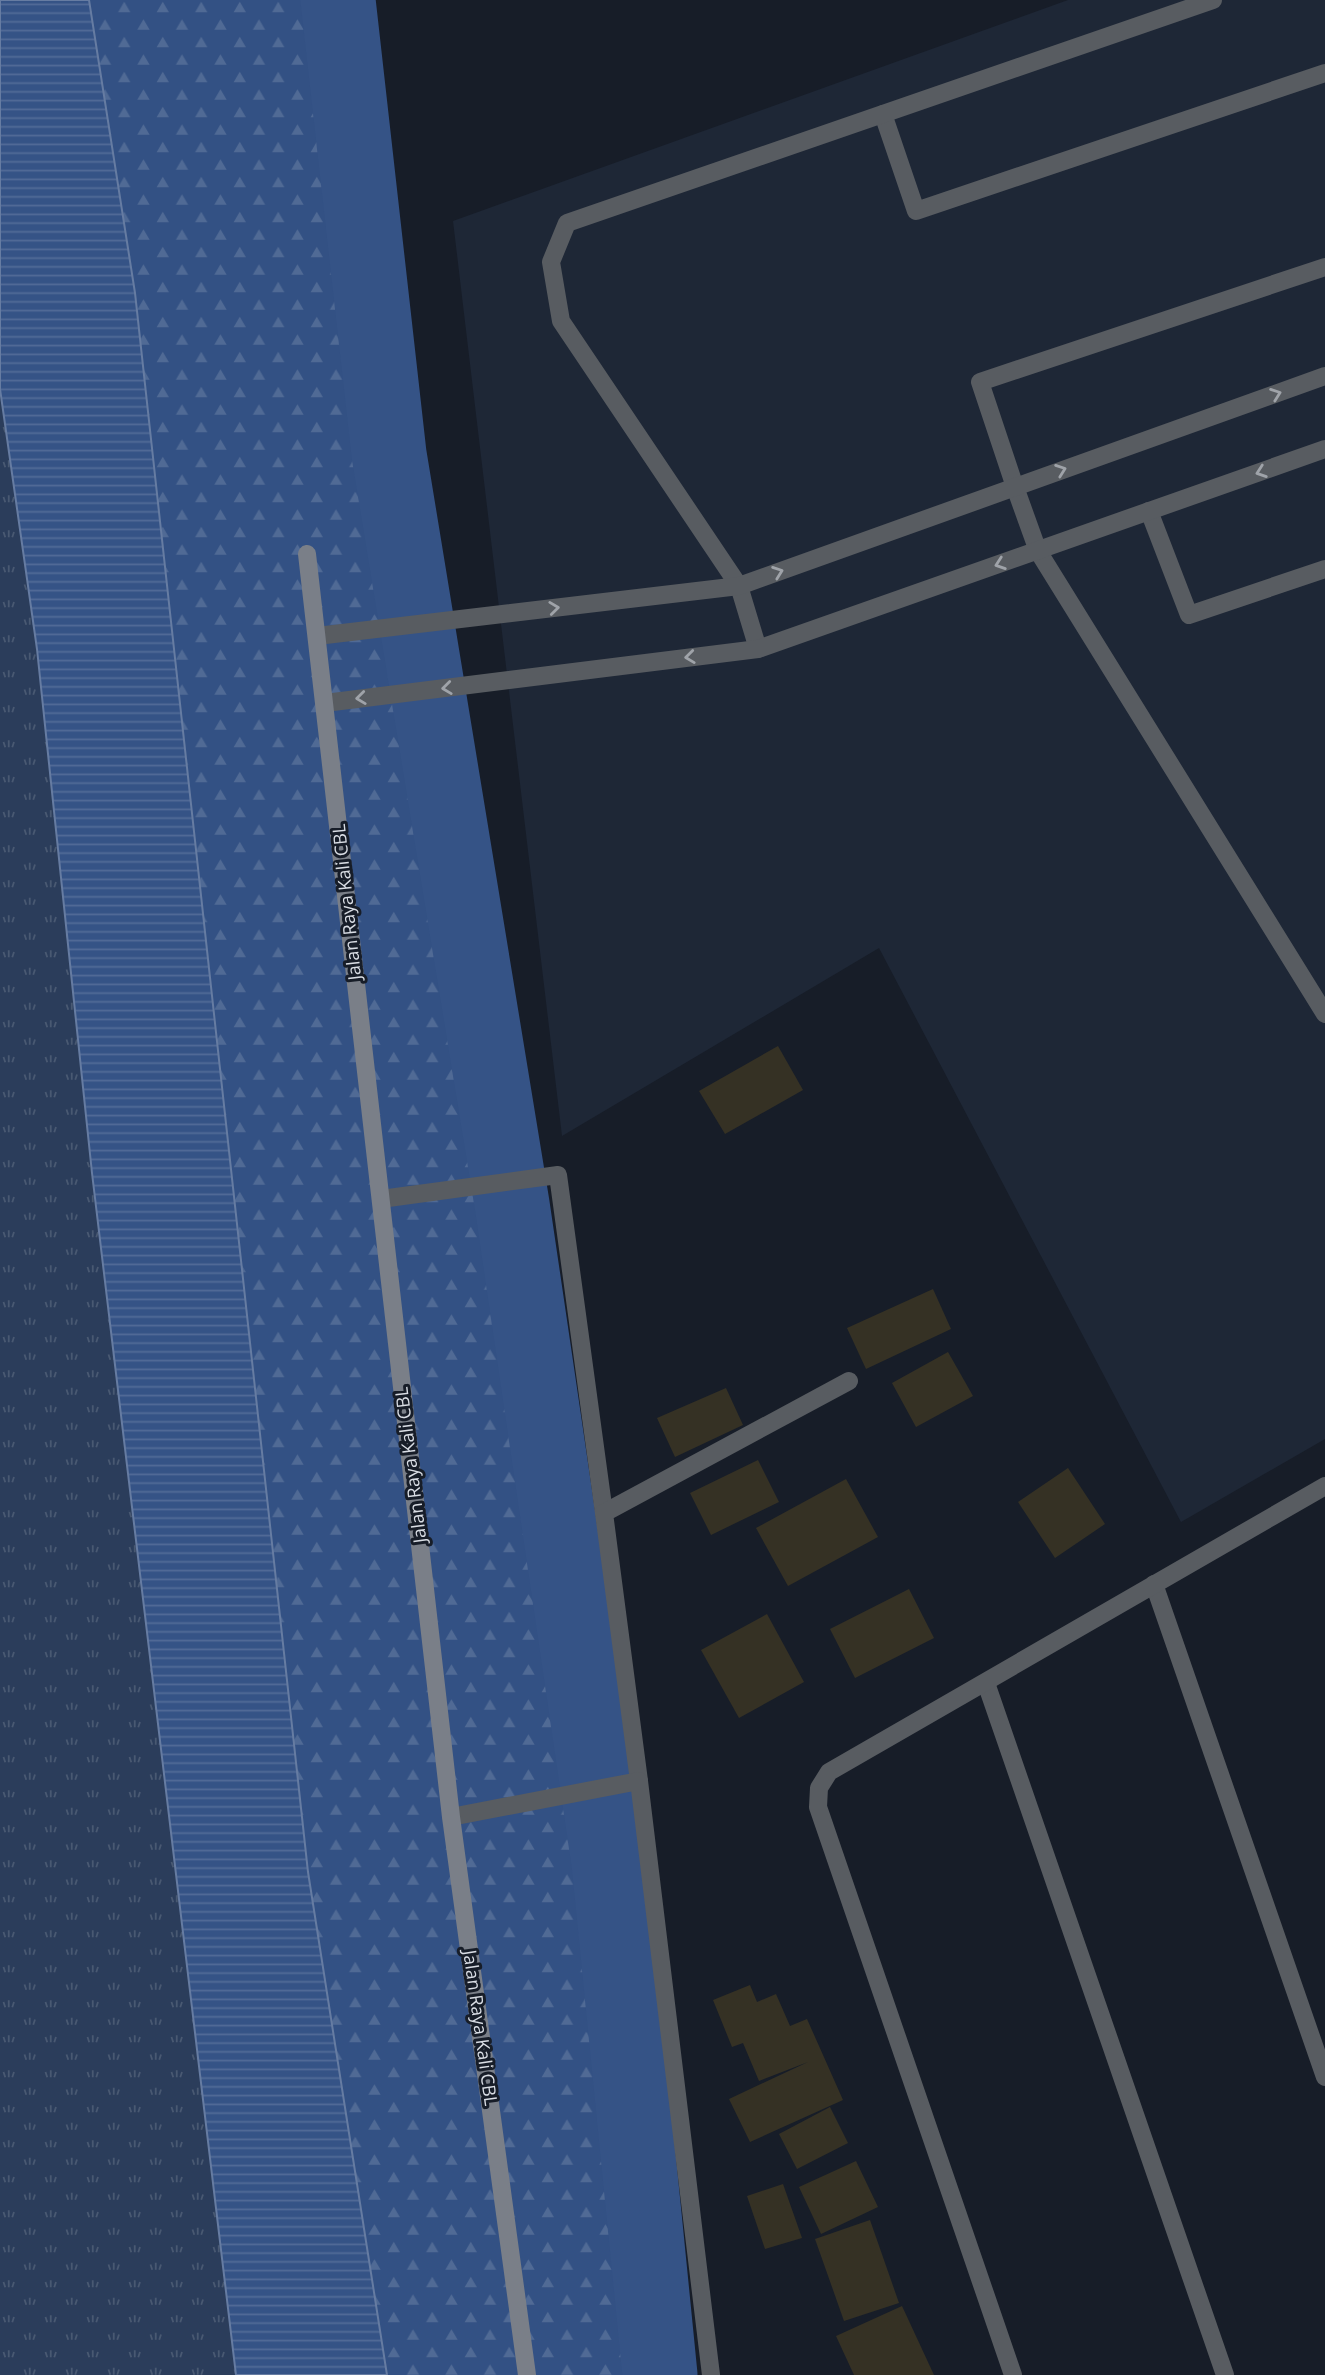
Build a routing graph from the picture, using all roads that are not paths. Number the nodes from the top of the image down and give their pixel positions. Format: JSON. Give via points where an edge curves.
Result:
{"nodes":[{"id":1,"x":1213,"y":0,"type":"edge"},
{"id":2,"x":1325,"y":73,"type":"edge"},
{"id":3,"x":883,"y":114,"type":"junction"},
{"id":4,"x":1325,"y":267,"type":"edge"},
{"id":5,"x":1325,"y":376,"type":"edge"},
{"id":6,"x":1325,"y":449,"type":"edge"},
{"id":7,"x":1015,"y":487,"type":"junction"},
{"id":8,"x":1149,"y":511,"type":"junction"},
{"id":9,"x":1038,"y":551,"type":"junction"},
{"id":10,"x":307,"y":554,"type":"dead end"},
{"id":11,"x":1325,"y":569,"type":"edge"},
{"id":12,"x":739,"y":586,"type":"junction"},
{"id":13,"x":317,"y":636,"type":"junction"},
{"id":14,"x":758,"y":649,"type":"junction"},
{"id":15,"x":324,"y":703,"type":"junction"},
{"id":16,"x":1325,"y":1014,"type":"edge"},
{"id":17,"x":380,"y":1199,"type":"junction"},
{"id":18,"x":849,"y":1381,"type":"dead end"},
{"id":19,"x":1325,"y":1487,"type":"edge"},
{"id":20,"x":604,"y":1513,"type":"junction"},
{"id":21,"x":1154,"y":1584,"type":"junction"},
{"id":22,"x":986,"y":1683,"type":"junction"},
{"id":23,"x":630,"y":1782,"type":"junction"},
{"id":24,"x":451,"y":1817,"type":"junction"},
{"id":25,"x":1325,"y":2077,"type":"edge"},
{"id":26,"x":527,"y":2375,"type":"edge"},
{"id":27,"x":711,"y":2375,"type":"edge"},
{"id":28,"x":1013,"y":2375,"type":"edge"},
{"id":29,"x":1225,"y":2375,"type":"edge"}],
"edges":[{"from":1,"to":3,"type":"street"},
{"from":2,"to":3,"type":"street","via":[[916,211]]},
{"from":3,"to":12,"type":"street","via":[[567,223],[551,262],[561,321]]},
{"from":4,"to":7,"type":"street","via":[[980,382]]},
{"from":7,"to":5,"type":"street","one_way":true},
{"from":6,"to":8,"type":"street","one_way":true},
{"from":7,"to":9,"type":"street"},
{"from":12,"to":7,"type":"street","one_way":true},
{"from":8,"to":9,"type":"street"},
{"from":8,"to":11,"type":"street","via":[[1189,615]]},
{"from":9,"to":14,"type":"street","one_way":true},
{"from":9,"to":16,"type":"street"},
{"from":10,"to":13,"type":"main road","name":"Jalan Raya Kali CBL"},
{"from":13,"to":12,"type":"street","one_way":true},
{"from":12,"to":14,"type":"street"},
{"from":13,"to":15,"type":"main road","name":"Jalan Raya Kali CBL"},
{"from":14,"to":15,"type":"street","one_way":true},
{"from":15,"to":17,"type":"main road","name":"Jalan Raya Kali CBL"},
{"from":17,"to":20,"type":"street","via":[[558,1175]]},
{"from":17,"to":24,"type":"main road","name":"Jalan Raya Kali CBL"},
{"from":18,"to":20,"type":"street"},
{"from":19,"to":21,"type":"street"},
{"from":20,"to":23,"type":"street"},
{"from":21,"to":22,"type":"street"},
{"from":21,"to":25,"type":"street"},
{"from":22,"to":28,"type":"street","via":[[830,1772],[818,1788],[818,1807]]},
{"from":22,"to":29,"type":"street"},
{"from":23,"to":24,"type":"street"},
{"from":23,"to":27,"type":"street"},
{"from":24,"to":26,"type":"main road","name":"Jalan Raya Kali CBL"}]}
